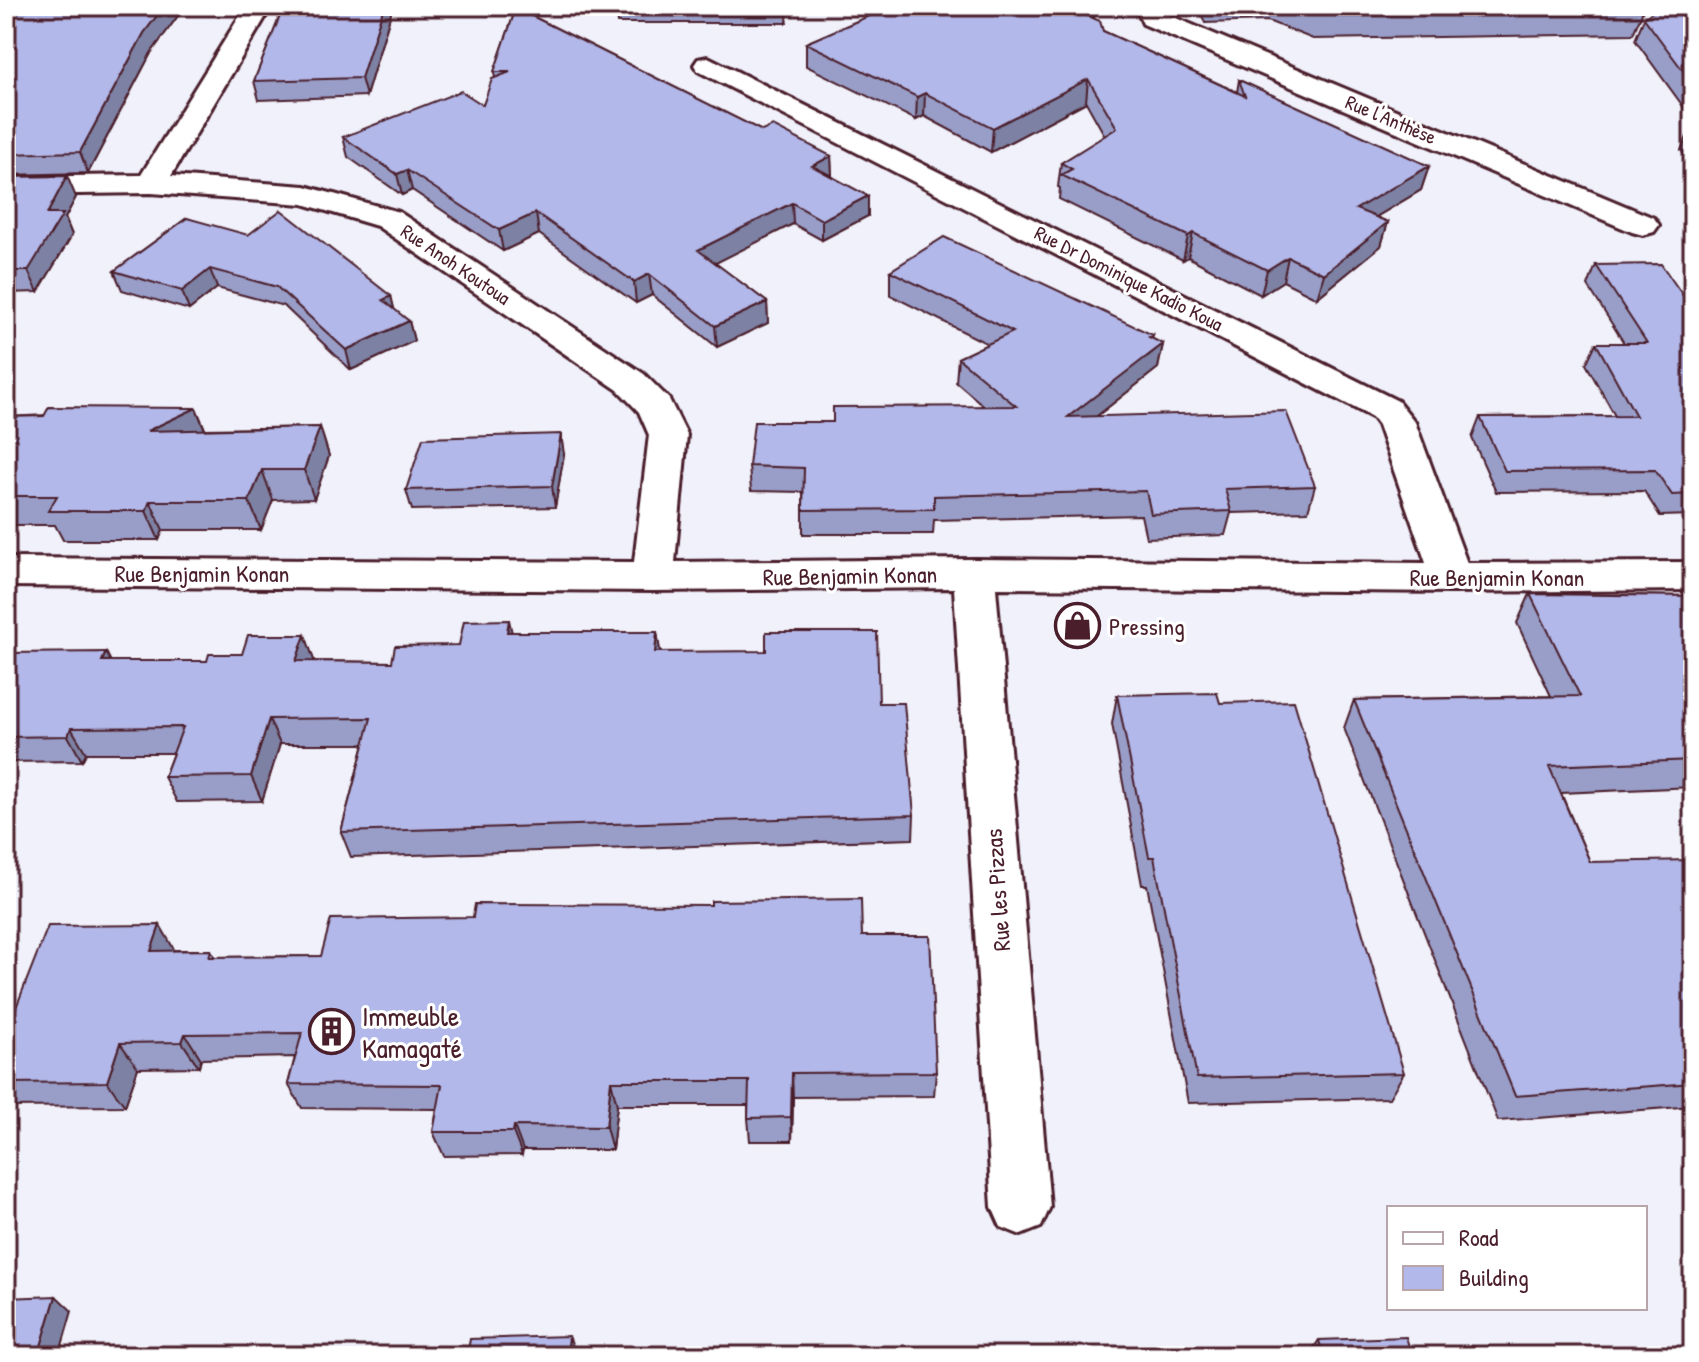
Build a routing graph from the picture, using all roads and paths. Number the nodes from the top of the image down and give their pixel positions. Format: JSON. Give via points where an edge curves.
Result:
{"nodes":[{"id":1,"x":259,"y":6,"type":"edge"},
{"id":2,"x":1148,"y":6,"type":"edge"},
{"id":3,"x":708,"y":65,"type":"dead end"},
{"id":4,"x":151,"y":184,"type":"junction"},
{"id":5,"x":6,"y":186,"type":"edge"},
{"id":6,"x":1643,"y":225,"type":"dead end"},
{"id":7,"x":6,"y":572,"type":"edge"},
{"id":8,"x":974,"y":573,"type":"junction"},
{"id":9,"x":1693,"y":576,"type":"edge"},
{"id":10,"x":653,"y":577,"type":"junction"},
{"id":11,"x":1452,"y":578,"type":"junction"},
{"id":12,"x":1021,"y":1207,"type":"dead end"}],
"edges":[{"from":1,"to":4,"type":"street"},
{"from":2,"to":6,"type":"street","name":"Rue l'Anthèse","via":[[1152,18]]},
{"from":3,"to":11,"type":"street","name":"Rue Dr Dominique Kadio Koua","via":[[1385,409],[1396,422]]},
{"from":4,"to":5,"type":"street","name":"Rue Anoh Koutoua"},
{"from":4,"to":10,"type":"street","name":"Rue Anoh Koutoua","via":[[305,195],[388,219],[631,382],[656,407],[668,435]]},
{"from":7,"to":10,"type":"street","name":"Rue Benjamin Konan"},
{"from":8,"to":10,"type":"street","name":"Rue Benjamin Konan"},
{"from":8,"to":11,"type":"street","name":"Rue Benjamin Konan"},
{"from":8,"to":12,"type":"street","name":"Rue les Pizzas"},
{"from":9,"to":11,"type":"street","name":"Rue Benjamin Konan"}]}
